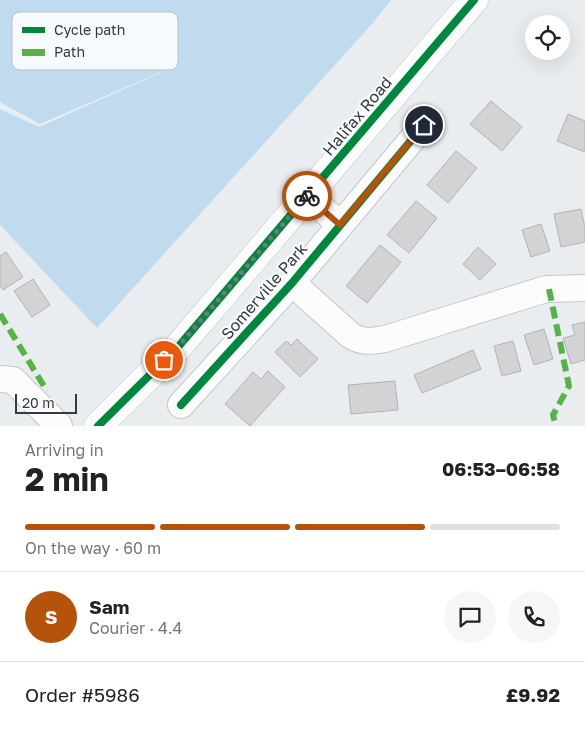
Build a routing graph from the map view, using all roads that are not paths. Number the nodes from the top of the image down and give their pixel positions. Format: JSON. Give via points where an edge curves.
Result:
{"nodes":[{"id":1,"x":474,"y":0,"type":"edge"},
{"id":2,"x":424,"y":125,"type":"dead end"},
{"id":3,"x":308,"y":195,"type":"junction"},
{"id":4,"x":340,"y":225,"type":"junction"},
{"id":5,"x":292,"y":282,"type":"junction"},
{"id":6,"x":585,"y":288,"type":"edge"},
{"id":7,"x":0,"y":379,"type":"edge"},
{"id":8,"x":181,"y":405,"type":"dead end"},
{"id":9,"x":59,"y":426,"type":"edge"},
{"id":10,"x":98,"y":426,"type":"edge"}],
"edges":[{"from":1,"to":3,"type":"highway","name":"Halifax Road"},
{"from":2,"to":4,"type":"street","name":"Somerville Park"},
{"from":3,"to":4,"type":"street"},
{"from":3,"to":10,"type":"highway","name":"Halifax Road","via":[[178,347]]},
{"from":4,"to":5,"type":"street","name":"Somerville Park"},
{"from":5,"to":6,"type":"street","name":"Somerville Park","via":[[350,335],[369,342],[385,340],[546,289]]},
{"from":5,"to":8,"type":"street","name":"Somerville Park"},
{"from":7,"to":9,"type":"street","via":[[14,380]]}]}
